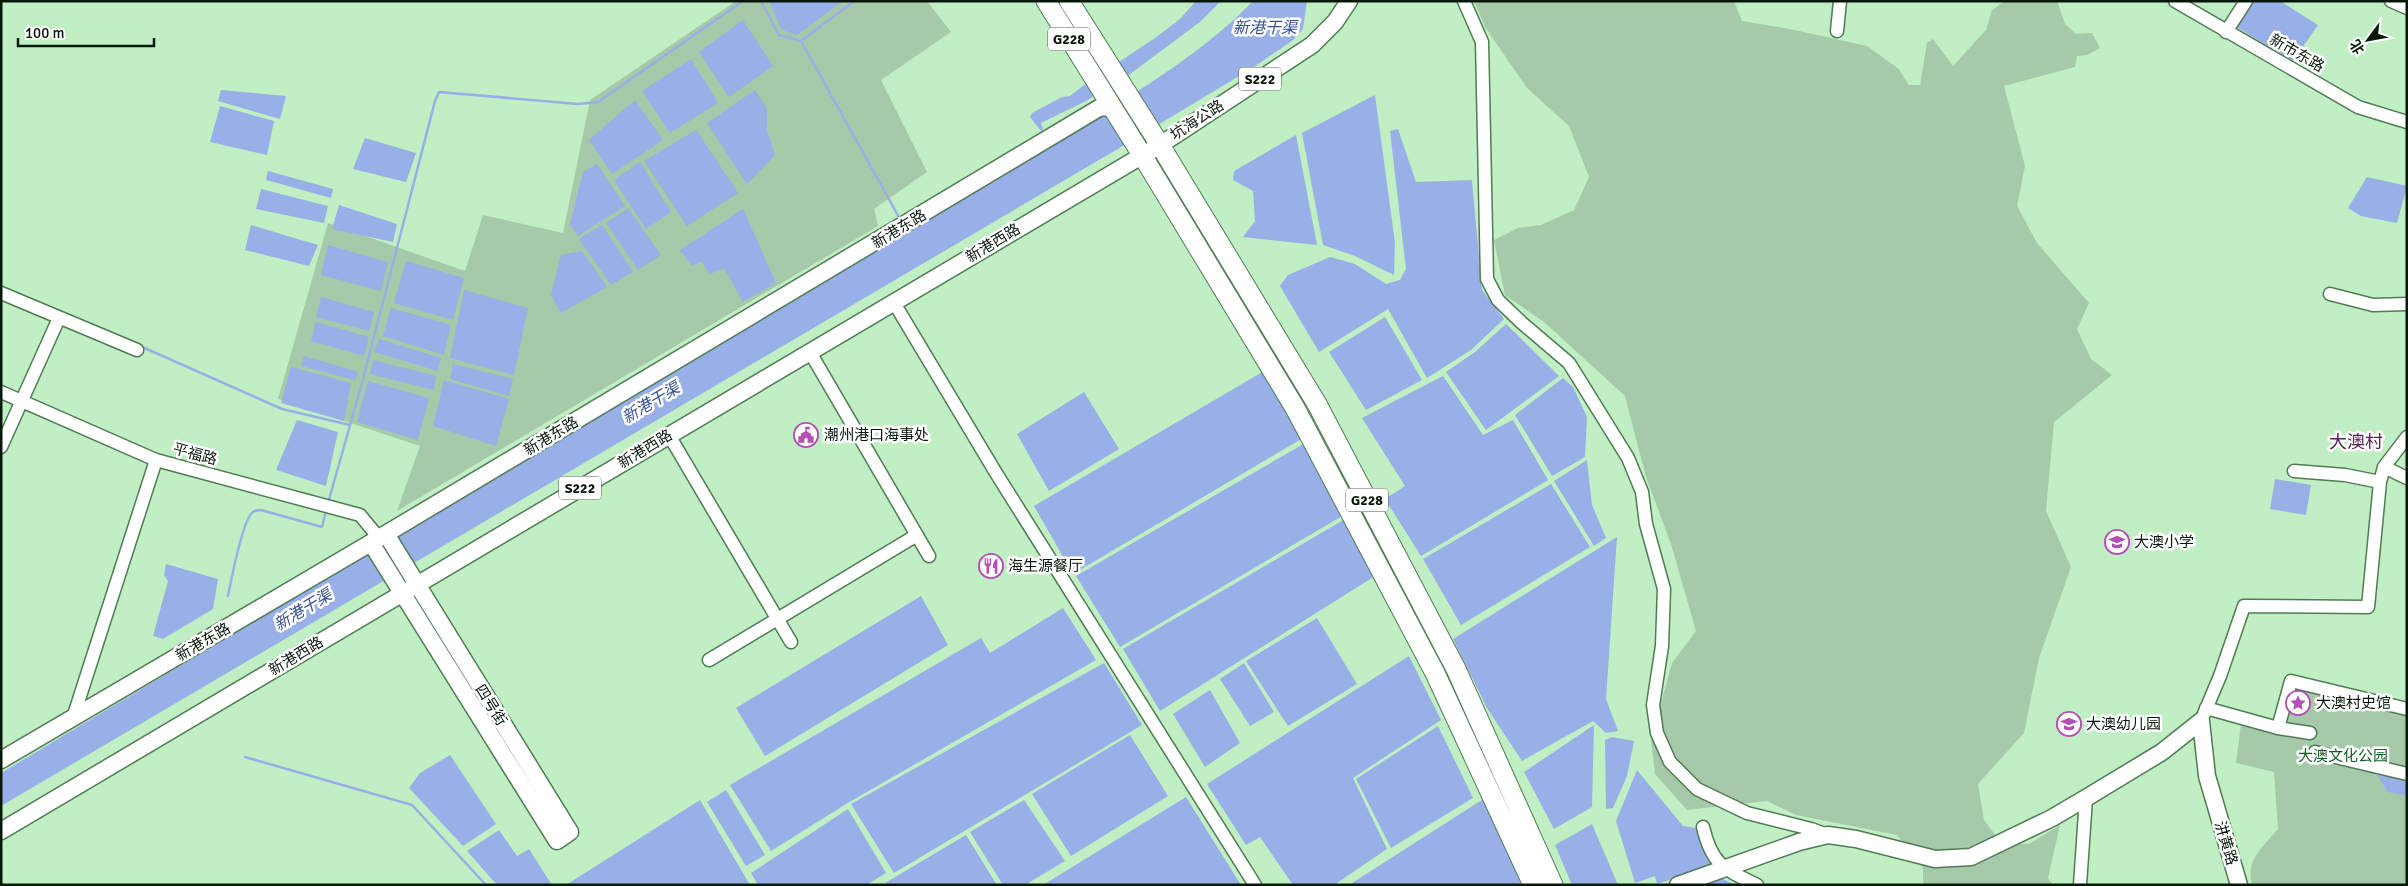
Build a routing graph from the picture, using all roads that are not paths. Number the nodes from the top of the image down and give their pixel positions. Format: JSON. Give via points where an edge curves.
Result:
{"nodes":[{"id":1,"x":1046,"y":1,"type":"edge"},
{"id":2,"x":1069,"y":1,"type":"edge"},
{"id":3,"x":1349,"y":1,"type":"edge"},
{"id":4,"x":1464,"y":1,"type":"edge"},
{"id":5,"x":1840,"y":1,"type":"edge"},
{"id":6,"x":2175,"y":1,"type":"edge"},
{"id":7,"x":2246,"y":1,"type":"edge"},
{"id":8,"x":2391,"y":1,"type":"edge"},
{"id":9,"x":2407,"y":8,"type":"edge"},
{"id":10,"x":1837,"y":31,"type":"dead end"},
{"id":11,"x":2226,"y":32,"type":"junction"},
{"id":12,"x":1106,"y":103,"type":"junction"},
{"id":13,"x":2407,"y":122,"type":"edge"},
{"id":14,"x":1155,"y":138,"type":"junction"},
{"id":15,"x":1140,"y":150,"type":"junction"},
{"id":16,"x":1,"y":293,"type":"edge"},
{"id":17,"x":2330,"y":294,"type":"dead end"},
{"id":18,"x":2407,"y":304,"type":"edge"},
{"id":19,"x":899,"y":310,"type":"dead end"},
{"id":20,"x":59,"y":318,"type":"junction"},
{"id":21,"x":137,"y":350,"type":"dead end"},
{"id":22,"x":814,"y":358,"type":"dead end"},
{"id":23,"x":1,"y":392,"type":"edge"},
{"id":24,"x":22,"y":402,"type":"junction"},
{"id":25,"x":2407,"y":437,"type":"edge"},
{"id":26,"x":673,"y":442,"type":"dead end"},
{"id":27,"x":1,"y":447,"type":"edge"},
{"id":28,"x":156,"y":460,"type":"junction"},
{"id":29,"x":2384,"y":467,"type":"junction"},
{"id":30,"x":2294,"y":471,"type":"dead end"},
{"id":31,"x":2407,"y":478,"type":"edge"},
{"id":32,"x":2380,"y":482,"type":"junction"},
{"id":33,"x":917,"y":535,"type":"junction"},
{"id":34,"x":378,"y":538,"type":"junction"},
{"id":35,"x":930,"y":556,"type":"dead end"},
{"id":36,"x":778,"y":618,"type":"junction"},
{"id":37,"x":792,"y":642,"type":"dead end"},
{"id":38,"x":708,"y":660,"type":"dead end"},
{"id":39,"x":2407,"y":709,"type":"edge"},
{"id":40,"x":2204,"y":714,"type":"junction"},
{"id":41,"x":72,"y":718,"type":"junction"},
{"id":42,"x":2278,"y":728,"type":"junction"},
{"id":43,"x":2310,"y":733,"type":"dead end"},
{"id":44,"x":2315,"y":752,"type":"dead end"},
{"id":45,"x":1,"y":760,"type":"edge"},
{"id":46,"x":2407,"y":774,"type":"edge"},
{"id":47,"x":2086,"y":798,"type":"junction"},
{"id":48,"x":1703,"y":827,"type":"dead end"},
{"id":49,"x":1,"y":831,"type":"edge"},
{"id":50,"x":1828,"y":835,"type":"junction"},
{"id":51,"x":1724,"y":869,"type":"junction"},
{"id":52,"x":1255,"y":885,"type":"edge"},
{"id":53,"x":1533,"y":885,"type":"edge"},
{"id":54,"x":1553,"y":885,"type":"edge"},
{"id":55,"x":1678,"y":885,"type":"edge"},
{"id":56,"x":1757,"y":885,"type":"edge"},
{"id":57,"x":2080,"y":885,"type":"edge"},
{"id":58,"x":2239,"y":885,"type":"edge"}],
"edges":[{"from":1,"to":12,"type":"highway","number":"G228"},
{"from":2,"to":14,"type":"highway","number":"G228"},
{"from":3,"to":14,"type":"main road","name":"坑海公路","number":"S222","via":[[1335,22],[1312,45]]},
{"from":4,"to":50,"type":"street","via":[[1482,42],[1487,279],[1498,300],[1569,363],[1628,458],[1642,492],[1646,524],[1664,589],[1662,646],[1652,705],[1657,733],[1670,762],[1697,789],[1746,813]]},
{"from":5,"to":10,"type":"street"},
{"from":6,"to":11,"type":"street","name":"新市东路"},
{"from":7,"to":11,"type":"street"},
{"from":8,"to":9,"type":"street"},
{"from":11,"to":13,"type":"street","name":"新市东路","via":[[2358,107]]},
{"from":12,"to":15,"type":"highway","number":"G228"},
{"from":12,"to":34,"type":"main road","name":"新港东路"},
{"from":14,"to":15,"type":"main road","name":"新港西路","number":"S222"},
{"from":14,"to":54,"type":"highway","number":"G228","via":[[1317,404],[1456,670]]},
{"from":15,"to":49,"type":"main road","name":"新港西路","number":"S222"},
{"from":15,"to":53,"type":"highway","number":"G228","via":[[1296,408],[1435,673]]},
{"from":16,"to":20,"type":"street"},
{"from":17,"to":18,"type":"street","via":[[2373,304]]},
{"from":19,"to":52,"type":"street","via":[[996,474]]},
{"from":20,"to":21,"type":"street"},
{"from":20,"to":24,"type":"street"},
{"from":22,"to":33,"type":"street"},
{"from":23,"to":24,"type":"street","name":"平福路"},
{"from":24,"to":27,"type":"street"},
{"from":24,"to":28,"type":"street","name":"平福路"},
{"from":25,"to":29,"type":"street"},
{"from":26,"to":36,"type":"street"},
{"from":28,"to":34,"type":"street","name":"平福路","via":[[360,515]]},
{"from":28,"to":41,"type":"street"},
{"from":29,"to":31,"type":"street"},
{"from":29,"to":32,"type":"street"},
{"from":30,"to":32,"type":"street","via":[[2345,475]]},
{"from":32,"to":40,"type":"street","via":[[2368,607],[2244,606]]},
{"from":33,"to":35,"type":"street"},
{"from":33,"to":36,"type":"street"},
{"from":34,"to":34,"type":"main road","name":"四号街","via":[[411,577],[563,836],[398,586]]},
{"from":34,"to":41,"type":"main road","name":"新港东路"},
{"from":36,"to":37,"type":"street"},
{"from":36,"to":38,"type":"street"},
{"from":39,"to":42,"type":"street","via":[[2291,681]]},
{"from":40,"to":42,"type":"street"},
{"from":40,"to":47,"type":"main road","via":[[2162,752]]},
{"from":40,"to":58,"type":"main road","name":"汫黄路","via":[[2207,776]]},
{"from":41,"to":45,"type":"main road","name":"新港东路"},
{"from":42,"to":43,"type":"street"},
{"from":44,"to":46,"type":"street"},
{"from":47,"to":50,"type":"main road","via":[[1971,857],[1935,858]]},
{"from":47,"to":57,"type":"street"},
{"from":48,"to":51,"type":"street","via":[[1707,843]]},
{"from":50,"to":51,"type":"main road"},
{"from":51,"to":55,"type":"main road"},
{"from":51,"to":56,"type":"street"}]}
